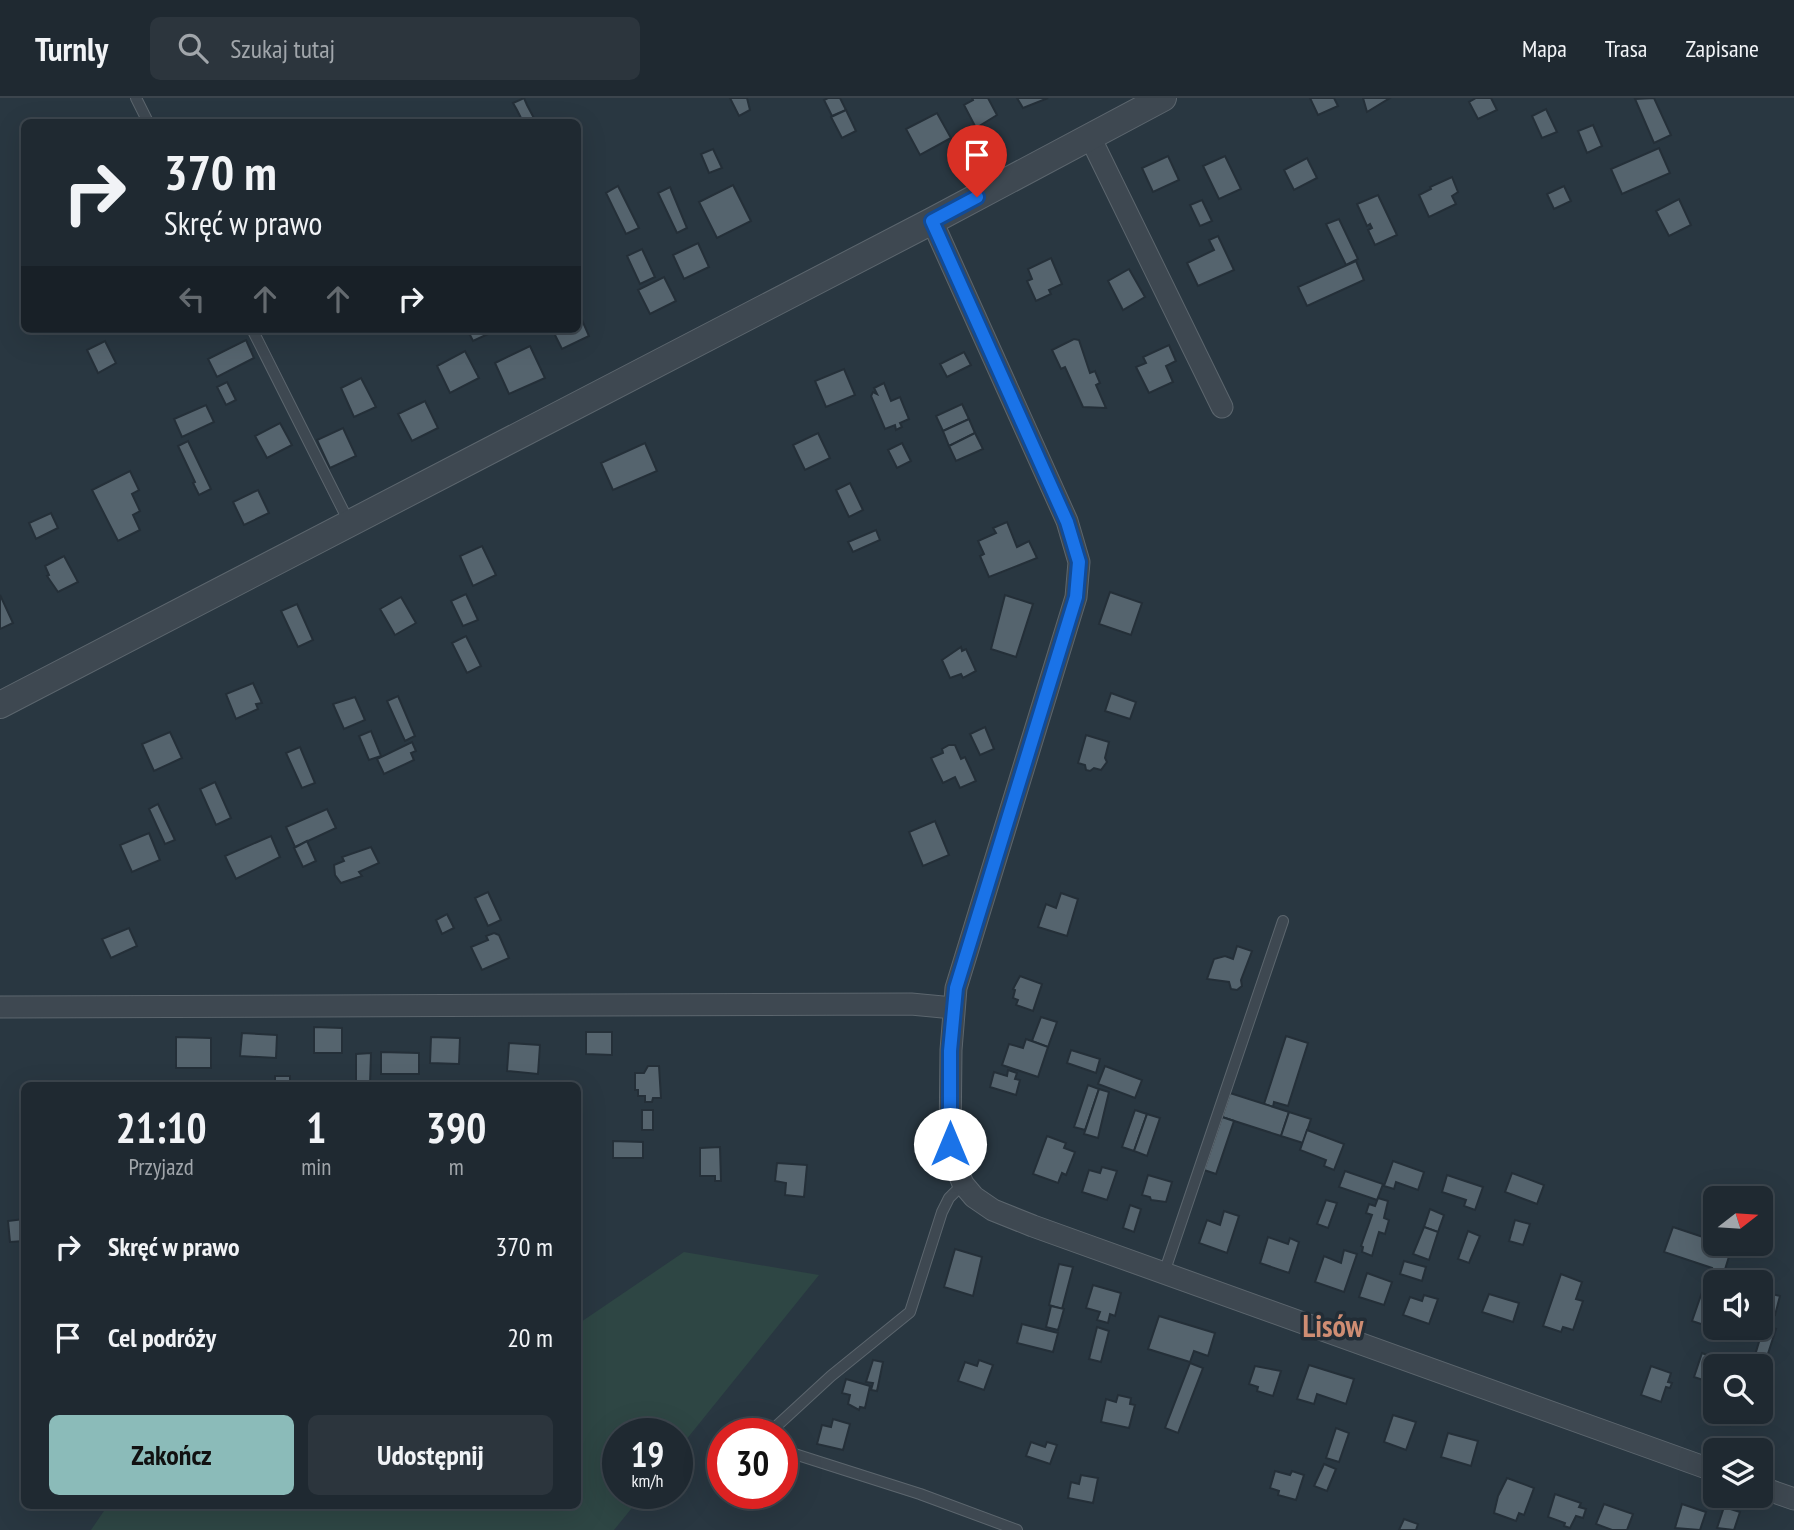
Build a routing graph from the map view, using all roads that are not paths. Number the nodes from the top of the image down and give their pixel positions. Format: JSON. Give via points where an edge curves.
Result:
{"nodes":[{"id":1,"x":136,"y":98,"type":"edge"},
{"id":2,"x":1163,"y":98,"type":"edge"},
{"id":3,"x":147,"y":119,"type":"edge"},
{"id":4,"x":1090,"y":137,"type":"junction"},
{"id":5,"x":932,"y":221,"type":"junction"},
{"id":6,"x":254,"y":333,"type":"edge"},
{"id":7,"x":1222,"y":407,"type":"dead end"},
{"id":8,"x":350,"y":524,"type":"junction"},
{"id":9,"x":0,"y":705,"type":"edge"},
{"id":10,"x":1283,"y":920,"type":"dead end"},
{"id":11,"x":0,"y":1007,"type":"edge"},
{"id":12,"x":953,"y":1008,"type":"junction"},
{"id":13,"x":963,"y":1184,"type":"junction"},
{"id":14,"x":1164,"y":1273,"type":"junction"},
{"id":15,"x":785,"y":1418,"type":"edge"},
{"id":16,"x":798,"y":1455,"type":"edge"},
{"id":17,"x":1703,"y":1467,"type":"edge"},
{"id":18,"x":1773,"y":1492,"type":"edge"},
{"id":19,"x":1794,"y":1499,"type":"edge"},
{"id":20,"x":1017,"y":1530,"type":"edge"}],
"edges":[{"from":1,"to":3,"type":"lane"},
{"from":2,"to":4,"type":"street"},
{"from":4,"to":5,"type":"street"},
{"from":4,"to":7,"type":"street"},
{"from":5,"to":8,"type":"street"},
{"from":5,"to":12,"type":"street","via":[[1067,522],[1079,562],[1076,597],[962,963]]},
{"from":6,"to":8,"type":"lane"},
{"from":8,"to":9,"type":"street"},
{"from":10,"to":14,"type":"lane"},
{"from":11,"to":12,"type":"street","via":[[911,1004]]},
{"from":12,"to":13,"type":"street","via":[[950,1144]]},
{"from":13,"to":14,"type":"street","via":[[993,1210]]},
{"from":13,"to":15,"type":"lane","via":[[942,1212],[911,1312]]},
{"from":14,"to":17,"type":"street"},
{"from":16,"to":20,"type":"lane"},
{"from":18,"to":19,"type":"street"}]}
